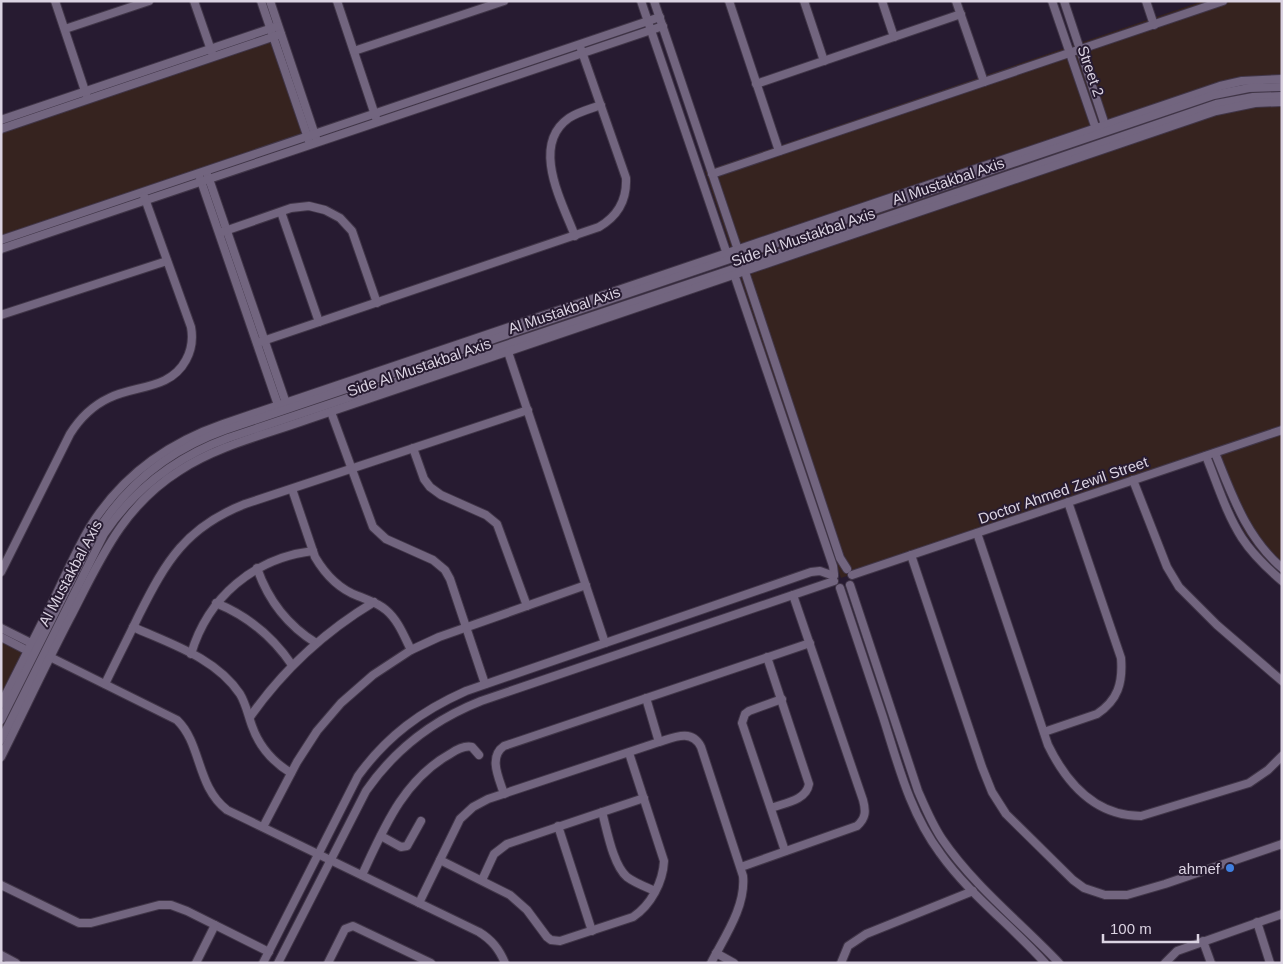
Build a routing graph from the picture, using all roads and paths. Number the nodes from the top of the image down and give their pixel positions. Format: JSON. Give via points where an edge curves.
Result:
{"nodes":[{"id":1,"x":55,"y":1,"type":"edge"},
{"id":2,"x":149,"y":1,"type":"edge"},
{"id":3,"x":194,"y":1,"type":"edge"},
{"id":4,"x":261,"y":1,"type":"edge"},
{"id":5,"x":270,"y":1,"type":"edge"},
{"id":6,"x":337,"y":1,"type":"edge"},
{"id":7,"x":504,"y":1,"type":"edge"},
{"id":8,"x":641,"y":1,"type":"edge"},
{"id":9,"x":654,"y":1,"type":"edge"},
{"id":10,"x":729,"y":1,"type":"edge"},
{"id":11,"x":804,"y":1,"type":"edge"},
{"id":12,"x":882,"y":1,"type":"edge"},
{"id":13,"x":956,"y":1,"type":"edge"},
{"id":14,"x":1052,"y":1,"type":"edge"},
{"id":15,"x":1064,"y":1,"type":"edge"},
{"id":16,"x":1146,"y":1,"type":"edge"},
{"id":17,"x":1223,"y":1,"type":"edge"},
{"id":18,"x":126,"y":5,"type":"edge"},
{"id":19,"x":961,"y":14,"type":"junction"},
{"id":20,"x":660,"y":17,"type":"junction"},
{"id":21,"x":648,"y":21,"type":"junction"},
{"id":22,"x":1154,"y":25,"type":"junction"},
{"id":23,"x":662,"y":26,"type":"junction"},
{"id":24,"x":274,"y":27,"type":"junction"},
{"id":25,"x":65,"y":30,"type":"junction"},
{"id":26,"x":651,"y":30,"type":"junction"},
{"id":27,"x":277,"y":36,"type":"junction"},
{"id":28,"x":894,"y":37,"type":"junction"},
{"id":29,"x":579,"y":44,"type":"junction"},
{"id":30,"x":1080,"y":50,"type":"junction"},
{"id":31,"x":354,"y":51,"type":"junction"},
{"id":32,"x":212,"y":53,"type":"junction"},
{"id":33,"x":582,"y":53,"type":"junction"},
{"id":34,"x":1070,"y":53,"type":"junction"},
{"id":35,"x":824,"y":61,"type":"junction"},
{"id":36,"x":1282,"y":79,"type":"edge"},
{"id":37,"x":984,"y":82,"type":"junction"},
{"id":38,"x":756,"y":84,"type":"junction"},
{"id":39,"x":1282,"y":87,"type":"edge"},
{"id":40,"x":87,"y":95,"type":"junction"},
{"id":41,"x":1282,"y":96,"type":"edge"},
{"id":42,"x":1282,"y":102,"type":"edge"},
{"id":43,"x":601,"y":104,"type":"junction"},
{"id":44,"x":375,"y":114,"type":"junction"},
{"id":45,"x":1,"y":120,"type":"edge"},
{"id":46,"x":378,"y":122,"type":"junction"},
{"id":47,"x":1106,"y":128,"type":"junction"},
{"id":48,"x":1,"y":129,"type":"edge"},
{"id":49,"x":1097,"y":131,"type":"junction"},
{"id":50,"x":311,"y":135,"type":"junction"},
{"id":51,"x":1111,"y":143,"type":"junction"},
{"id":52,"x":314,"y":144,"type":"junction"},
{"id":53,"x":1102,"y":146,"type":"junction"},
{"id":54,"x":779,"y":151,"type":"junction"},
{"id":55,"x":712,"y":174,"type":"junction"},
{"id":56,"x":204,"y":176,"type":"junction"},
{"id":57,"x":144,"y":196,"type":"junction"},
{"id":58,"x":281,"y":212,"type":"junction"},
{"id":59,"x":223,"y":232,"type":"junction"},
{"id":60,"x":575,"y":236,"type":"junction"},
{"id":61,"x":1,"y":240,"type":"edge"},
{"id":62,"x":1,"y":249,"type":"edge"},
{"id":63,"x":739,"y":253,"type":"junction"},
{"id":64,"x":728,"y":256,"type":"junction"},
{"id":65,"x":167,"y":261,"type":"junction"},
{"id":66,"x":744,"y":268,"type":"junction"},
{"id":67,"x":733,"y":272,"type":"junction"},
{"id":68,"x":377,"y":303,"type":"junction"},
{"id":69,"x":1,"y":316,"type":"edge"},
{"id":70,"x":319,"y":322,"type":"junction"},
{"id":71,"x":261,"y":342,"type":"junction"},
{"id":72,"x":508,"y":352,"type":"junction"},
{"id":73,"x":528,"y":410,"type":"junction"},
{"id":74,"x":284,"y":411,"type":"junction"},
{"id":75,"x":330,"y":412,"type":"junction"},
{"id":76,"x":304,"y":417,"type":"junction"},
{"id":77,"x":1282,"y":430,"type":"edge"},
{"id":78,"x":414,"y":448,"type":"junction"},
{"id":79,"x":1216,"y":453,"type":"junction"},
{"id":80,"x":1206,"y":456,"type":"junction"},
{"id":81,"x":351,"y":469,"type":"junction"},
{"id":82,"x":1133,"y":480,"type":"junction"},
{"id":83,"x":292,"y":489,"type":"junction"},
{"id":84,"x":819,"y":495,"type":"junction"},
{"id":85,"x":810,"y":498,"type":"junction"},
{"id":86,"x":1068,"y":502,"type":"junction"},
{"id":87,"x":977,"y":533,"type":"junction"},
{"id":88,"x":313,"y":551,"type":"junction"},
{"id":89,"x":911,"y":555,"type":"junction"},
{"id":90,"x":4,"y":558,"type":"edge"},
{"id":91,"x":257,"y":568,"type":"junction"},
{"id":92,"x":1282,"y":568,"type":"edge"},
{"id":93,"x":1,"y":572,"type":"edge"},
{"id":94,"x":849,"y":572,"type":"junction"},
{"id":95,"x":834,"y":577,"type":"junction"},
{"id":96,"x":1282,"y":581,"type":"edge"},
{"id":97,"x":586,"y":585,"type":"junction"},
{"id":98,"x":850,"y":586,"type":"junction"},
{"id":99,"x":840,"y":588,"type":"junction"},
{"id":100,"x":793,"y":594,"type":"junction"},
{"id":101,"x":374,"y":602,"type":"junction"},
{"id":102,"x":216,"y":603,"type":"junction"},
{"id":103,"x":527,"y":606,"type":"junction"},
{"id":104,"x":133,"y":627,"type":"junction"},
{"id":105,"x":466,"y":627,"type":"junction"},
{"id":106,"x":1,"y":628,"type":"edge"},
{"id":107,"x":1,"y":637,"type":"edge"},
{"id":108,"x":614,"y":640,"type":"junction"},
{"id":109,"x":316,"y":643,"type":"junction"},
{"id":110,"x":605,"y":643,"type":"junction"},
{"id":111,"x":810,"y":643,"type":"junction"},
{"id":112,"x":33,"y":649,"type":"junction"},
{"id":113,"x":411,"y":650,"type":"junction"},
{"id":114,"x":191,"y":654,"type":"junction"},
{"id":115,"x":619,"y":654,"type":"junction"},
{"id":116,"x":46,"y":655,"type":"junction"},
{"id":117,"x":767,"y":657,"type":"junction"},
{"id":118,"x":292,"y":666,"type":"junction"},
{"id":119,"x":1282,"y":681,"type":"edge"},
{"id":120,"x":105,"y":684,"type":"junction"},
{"id":121,"x":485,"y":684,"type":"junction"},
{"id":122,"x":646,"y":698,"type":"junction"},
{"id":123,"x":782,"y":699,"type":"junction"},
{"id":124,"x":1,"y":704,"type":"edge"},
{"id":125,"x":250,"y":717,"type":"junction"},
{"id":126,"x":1,"y":720,"type":"edge"},
{"id":127,"x":10,"y":732,"type":"junction"},
{"id":128,"x":1044,"y":732,"type":"junction"},
{"id":129,"x":1,"y":740,"type":"edge"},
{"id":130,"x":659,"y":742,"type":"junction"},
{"id":131,"x":629,"y":753,"type":"junction"},
{"id":132,"x":479,"y":755,"type":"dead end"},
{"id":133,"x":1282,"y":756,"type":"edge"},
{"id":134,"x":1,"y":758,"type":"edge"},
{"id":135,"x":291,"y":773,"type":"junction"},
{"id":136,"x":504,"y":794,"type":"junction"},
{"id":137,"x":644,"y":798,"type":"junction"},
{"id":138,"x":771,"y":808,"type":"junction"},
{"id":139,"x":602,"y":812,"type":"junction"},
{"id":140,"x":421,"y":821,"type":"dead end"},
{"id":141,"x":558,"y":826,"type":"junction"},
{"id":142,"x":262,"y":827,"type":"junction"},
{"id":143,"x":381,"y":836,"type":"junction"},
{"id":144,"x":1282,"y":844,"type":"edge"},
{"id":145,"x":785,"y":851,"type":"junction"},
{"id":146,"x":318,"y":854,"type":"junction"},
{"id":147,"x":330,"y":860,"type":"junction"},
{"id":148,"x":440,"y":860,"type":"junction"},
{"id":149,"x":741,"y":867,"type":"junction"},
{"id":150,"x":362,"y":875,"type":"junction"},
{"id":151,"x":482,"y":880,"type":"junction"},
{"id":152,"x":1,"y":885,"type":"edge"},
{"id":153,"x":655,"y":891,"type":"junction"},
{"id":154,"x":973,"y":891,"type":"junction"},
{"id":155,"x":419,"y":903,"type":"junction"},
{"id":156,"x":1282,"y":914,"type":"edge"},
{"id":157,"x":1257,"y":922,"type":"junction"},
{"id":158,"x":215,"y":925,"type":"junction"},
{"id":159,"x":592,"y":931,"type":"junction"},
{"id":160,"x":1203,"y":941,"type":"junction"},
{"id":161,"x":269,"y":952,"type":"junction"},
{"id":162,"x":716,"y":953,"type":"junction"},
{"id":163,"x":1,"y":955,"type":"edge"},
{"id":164,"x":12,"y":962,"type":"edge"},
{"id":165,"x":196,"y":963,"type":"edge"},
{"id":166,"x":264,"y":963,"type":"edge"},
{"id":167,"x":278,"y":963,"type":"edge"},
{"id":168,"x":329,"y":963,"type":"edge"},
{"id":169,"x":430,"y":963,"type":"edge"},
{"id":170,"x":504,"y":963,"type":"edge"},
{"id":171,"x":711,"y":963,"type":"edge"},
{"id":172,"x":734,"y":963,"type":"edge"},
{"id":173,"x":840,"y":963,"type":"edge"},
{"id":174,"x":1045,"y":963,"type":"edge"},
{"id":175,"x":1058,"y":963,"type":"edge"},
{"id":176,"x":1165,"y":963,"type":"edge"},
{"id":177,"x":1211,"y":963,"type":"edge"},
{"id":178,"x":1270,"y":963,"type":"edge"}],
"edges":[{"from":1,"to":25,"type":"street"},
{"from":2,"to":18,"type":"street"},
{"from":3,"to":32,"type":"street"},
{"from":4,"to":24,"type":"street"},
{"from":5,"to":24,"type":"street"},
{"from":6,"to":31,"type":"street"},
{"from":7,"to":31,"type":"street"},
{"from":8,"to":21,"type":"street"},
{"from":9,"to":20,"type":"street"},
{"from":10,"to":38,"type":"street"},
{"from":11,"to":35,"type":"street"},
{"from":12,"to":28,"type":"street"},
{"from":13,"to":19,"type":"street"},
{"from":14,"to":34,"type":"street","name":"Street 2"},
{"from":15,"to":30,"type":"street","name":"Street 2"},
{"from":16,"to":22,"type":"street"},
{"from":17,"to":22,"type":"street"},
{"from":18,"to":25,"type":"street"},
{"from":19,"to":28,"type":"street"},
{"from":19,"to":37,"type":"street"},
{"from":20,"to":21,"type":"street"},
{"from":20,"to":23,"type":"street"},
{"from":21,"to":26,"type":"street"},
{"from":21,"to":29,"type":"street"},
{"from":22,"to":30,"type":"street"},
{"from":23,"to":26,"type":"street"},
{"from":23,"to":55,"type":"street"},
{"from":24,"to":27,"type":"street"},
{"from":24,"to":32,"type":"street"},
{"from":25,"to":40,"type":"street"},
{"from":26,"to":33,"type":"street"},
{"from":26,"to":64,"type":"street"},
{"from":27,"to":32,"type":"street"},
{"from":27,"to":50,"type":"street"},
{"from":28,"to":35,"type":"street"},
{"from":29,"to":33,"type":"street"},
{"from":29,"to":44,"type":"street"},
{"from":30,"to":34,"type":"street"},
{"from":30,"to":47,"type":"street","name":"Street 2"},
{"from":31,"to":44,"type":"street"},
{"from":32,"to":40,"type":"street"},
{"from":33,"to":43,"type":"street"},
{"from":33,"to":46,"type":"street"},
{"from":34,"to":37,"type":"street"},
{"from":34,"to":49,"type":"street","name":"Street 2"},
{"from":35,"to":38,"type":"street"},
{"from":36,"to":47,"type":"street","via":[[1220,86]]},
{"from":37,"to":54,"type":"street"},
{"from":38,"to":54,"type":"street"},
{"from":39,"to":47,"type":"street","via":[[1249,88],[1214,95]]},
{"from":40,"to":45,"type":"street"},
{"from":40,"to":48,"type":"street"},
{"from":41,"to":51,"type":"street","via":[[1216,104]]},
{"from":42,"to":51,"type":"street","name":"Side Al Mustakbal Axis","via":[[1255,103],[1216,111]]},
{"from":43,"to":60,"type":"street","via":[[625,172],[625,196],[617,212],[604,224]]},
{"from":43,"to":60,"type":"street","via":[[567,119],[558,128],[551,146],[552,174]]},
{"from":44,"to":46,"type":"street"},
{"from":44,"to":50,"type":"street"},
{"from":46,"to":52,"type":"street"},
{"from":47,"to":49,"type":"street"},
{"from":47,"to":51,"type":"street","name":"Street 2"},
{"from":49,"to":53,"type":"street","name":"Street 2"},
{"from":49,"to":63,"type":"street","name":"Side Al Mustakbal Axis"},
{"from":50,"to":52,"type":"street"},
{"from":50,"to":56,"type":"street"},
{"from":51,"to":53,"type":"street","name":"Side Al Mustakbal Axis"},
{"from":52,"to":56,"type":"street"},
{"from":53,"to":66,"type":"street","name":"Side Al Mustakbal Axis"},
{"from":54,"to":55,"type":"street"},
{"from":55,"to":63,"type":"street"},
{"from":56,"to":57,"type":"street"},
{"from":56,"to":59,"type":"street"},
{"from":57,"to":61,"type":"street"},
{"from":57,"to":62,"type":"street"},
{"from":57,"to":65,"type":"street"},
{"from":58,"to":59,"type":"street"},
{"from":58,"to":68,"type":"street","via":[[308,206],[340,218],[352,231]]},
{"from":58,"to":70,"type":"street"},
{"from":59,"to":71,"type":"street"},
{"from":60,"to":68,"type":"street"},
{"from":63,"to":64,"type":"street","name":"Side Al Mustakbal Axis"},
{"from":63,"to":66,"type":"street"},
{"from":64,"to":67,"type":"street"},
{"from":64,"to":74,"type":"street","name":"Al Mustakbal Axis"},
{"from":65,"to":69,"type":"street"},
{"from":65,"to":90,"type":"street","via":[[191,326],[187,358],[165,381],[109,397],[81,419]]},
{"from":66,"to":67,"type":"street","name":"Al Mustakbal Axis"},
{"from":66,"to":84,"type":"street"},
{"from":67,"to":72,"type":"street","name":"Side Al Mustakbal Axis"},
{"from":67,"to":76,"type":"street","name":"Al Mustakbal Axis"},
{"from":67,"to":85,"type":"street"},
{"from":68,"to":70,"type":"street"},
{"from":70,"to":71,"type":"street"},
{"from":71,"to":74,"type":"street"},
{"from":72,"to":73,"type":"street"},
{"from":72,"to":75,"type":"street","name":"Side Al Mustakbal Axis"},
{"from":73,"to":78,"type":"street"},
{"from":73,"to":97,"type":"street"},
{"from":74,"to":76,"type":"street","name":"Al Mustakbal Axis"},
{"from":74,"to":112,"type":"street","via":[[194,435],[163,452],[130,478],[91,526]]},
{"from":74,"to":116,"type":"street","name":"Al Mustakbal Axis","via":[[201,449],[163,471],[141,489],[104,534]]},
{"from":75,"to":76,"type":"street","name":"Side Al Mustakbal Axis"},
{"from":75,"to":81,"type":"street"},
{"from":76,"to":116,"type":"street","name":"Side Al Mustakbal Axis","via":[[204,457],[173,474],[146,496],[111,539]]},
{"from":77,"to":79,"type":"street","name":"Doctor Ahmed Zewil Street"},
{"from":78,"to":81,"type":"street"},
{"from":78,"to":103,"type":"street","via":[[424,479],[430,487],[486,514],[497,524]]},
{"from":79,"to":80,"type":"street","name":"Doctor Ahmed Zewil Street"},
{"from":79,"to":92,"type":"street","via":[[1244,521],[1259,544]]},
{"from":80,"to":82,"type":"street","name":"Doctor Ahmed Zewil Street"},
{"from":80,"to":96,"type":"street","via":[[1242,538],[1259,560]]},
{"from":81,"to":83,"type":"street"},
{"from":81,"to":105,"type":"street","via":[[373,527],[386,539],[429,558],[441,567],[450,579]]},
{"from":82,"to":86,"type":"street","name":"Doctor Ahmed Zewil Street"},
{"from":82,"to":119,"type":"street","via":[[1167,567],[1179,586],[1217,625]]},
{"from":83,"to":88,"type":"street"},
{"from":83,"to":104,"type":"street","via":[[234,509],[193,534],[162,572]]},
{"from":84,"to":85,"type":"street"},
{"from":84,"to":94,"type":"street","via":[[840,558]]},
{"from":85,"to":95,"type":"street"},
{"from":86,"to":87,"type":"street","name":"Doctor Ahmed Zewil Street"},
{"from":86,"to":128,"type":"street","via":[[1122,658],[1122,674],[1119,690],[1104,709]]},
{"from":87,"to":89,"type":"street","name":"Doctor Ahmed Zewil Street"},
{"from":87,"to":128,"type":"street"},
{"from":88,"to":91,"type":"street","via":[[284,556]]},
{"from":88,"to":101,"type":"street","via":[[319,564],[336,583],[350,593]]},
{"from":89,"to":94,"type":"street","name":"Doctor Ahmed Zewil Street"},
{"from":89,"to":144,"type":"street","via":[[992,792],[1006,814],[1073,880],[1104,895],[1127,896]]},
{"from":90,"to":93,"type":"street"},
{"from":91,"to":102,"type":"street"},
{"from":91,"to":109,"type":"street","via":[[276,607],[290,623]]},
{"from":94,"to":95,"type":"street","via":[[840,569]]},
{"from":94,"to":98,"type":"street"},
{"from":95,"to":99,"type":"street"},
{"from":95,"to":100,"type":"street"},
{"from":95,"to":108,"type":"street","via":[[820,571],[810,572]]},
{"from":97,"to":103,"type":"street"},
{"from":97,"to":110,"type":"street"},
{"from":98,"to":99,"type":"street"},
{"from":98,"to":175,"type":"street","via":[[918,791],[933,823],[975,880]]},
{"from":99,"to":154,"type":"street","via":[[916,814],[940,853]]},
{"from":100,"to":111,"type":"street"},
{"from":100,"to":115,"type":"street"},
{"from":101,"to":109,"type":"street"},
{"from":101,"to":113,"type":"street","via":[[395,620]]},
{"from":102,"to":114,"type":"street","via":[[201,627]]},
{"from":102,"to":118,"type":"street","via":[[241,615],[264,632]]},
{"from":103,"to":105,"type":"street"},
{"from":104,"to":114,"type":"street"},
{"from":104,"to":120,"type":"street"},
{"from":105,"to":113,"type":"street"},
{"from":105,"to":121,"type":"street"},
{"from":106,"to":112,"type":"street"},
{"from":107,"to":112,"type":"street"},
{"from":108,"to":110,"type":"street"},
{"from":108,"to":115,"type":"street"},
{"from":109,"to":118,"type":"street"},
{"from":110,"to":121,"type":"street"},
{"from":111,"to":117,"type":"street"},
{"from":111,"to":145,"type":"street","via":[[865,814],[857,826]]},
{"from":112,"to":116,"type":"street"},
{"from":112,"to":124,"type":"street"},
{"from":112,"to":126,"type":"street"},
{"from":113,"to":135,"type":"street","via":[[373,675],[342,703],[310,741]]},
{"from":114,"to":125,"type":"street","via":[[227,678],[244,701]]},
{"from":115,"to":147,"type":"street","via":[[474,704],[423,732],[375,777]]},
{"from":116,"to":120,"type":"street"},
{"from":116,"to":127,"type":"street","name":"Side Al Mustakbal Axis"},
{"from":117,"to":122,"type":"street"},
{"from":117,"to":123,"type":"street"},
{"from":118,"to":125,"type":"street"},
{"from":120,"to":142,"type":"street","via":[[179,722],[214,797],[227,810]]},
{"from":121,"to":146,"type":"street","via":[[436,706],[390,738],[352,786]]},
{"from":122,"to":130,"type":"street"},
{"from":122,"to":136,"type":"street","via":[[501,748],[495,758]]},
{"from":123,"to":138,"type":"street","via":[[809,784],[802,797]]},
{"from":123,"to":138,"type":"street","via":[[748,712],[742,722]]},
{"from":125,"to":135,"type":"street","via":[[266,752]]},
{"from":127,"to":129,"type":"street"},
{"from":127,"to":134,"type":"street","name":"Side Al Mustakbal Axis"},
{"from":128,"to":133,"type":"street","via":[[1057,763],[1080,792],[1099,806],[1130,816],[1161,811],[1248,783]]},
{"from":130,"to":131,"type":"street"},
{"from":130,"to":149,"type":"street","via":[[684,735],[698,742]]},
{"from":131,"to":136,"type":"street"},
{"from":131,"to":137,"type":"street"},
{"from":132,"to":143,"type":"street","via":[[468,746],[430,768],[400,800]]},
{"from":135,"to":142,"type":"street"},
{"from":136,"to":148,"type":"street","via":[[467,812]]},
{"from":137,"to":139,"type":"street"},
{"from":137,"to":153,"type":"street","via":[[664,861]]},
{"from":138,"to":145,"type":"street"},
{"from":139,"to":141,"type":"street"},
{"from":139,"to":153,"type":"street","via":[[622,871],[633,881]]},
{"from":140,"to":143,"type":"street","via":[[405,847]]},
{"from":141,"to":151,"type":"street","via":[[502,847],[491,859]]},
{"from":141,"to":159,"type":"street"},
{"from":142,"to":146,"type":"street"},
{"from":143,"to":150,"type":"street"},
{"from":145,"to":149,"type":"street"},
{"from":146,"to":147,"type":"street"},
{"from":146,"to":161,"type":"street"},
{"from":147,"to":150,"type":"street"},
{"from":147,"to":167,"type":"street"},
{"from":148,"to":151,"type":"street"},
{"from":148,"to":155,"type":"street"},
{"from":149,"to":162,"type":"street","via":[[743,895]]},
{"from":150,"to":155,"type":"street"},
{"from":151,"to":159,"type":"street","via":[[519,902],[551,940],[560,941]]},
{"from":152,"to":158,"type":"street","via":[[79,923],[165,905],[182,908]]},
{"from":153,"to":159,"type":"street","via":[[647,905],[633,917]]},
{"from":154,"to":173,"type":"street","via":[[866,934],[848,946]]},
{"from":154,"to":174,"type":"street"},
{"from":155,"to":170,"type":"street","via":[[486,937],[498,948]]},
{"from":156,"to":157,"type":"street"},
{"from":157,"to":160,"type":"street"},
{"from":157,"to":178,"type":"street"},
{"from":158,"to":161,"type":"street"},
{"from":158,"to":165,"type":"street"},
{"from":160,"to":176,"type":"street","via":[[1177,951]]},
{"from":160,"to":177,"type":"street"},
{"from":161,"to":166,"type":"street"},
{"from":162,"to":171,"type":"street"},
{"from":162,"to":172,"type":"street"},
{"from":163,"to":164,"type":"street"},
{"from":168,"to":169,"type":"street","via":[[345,929],[352,926]]}]}
